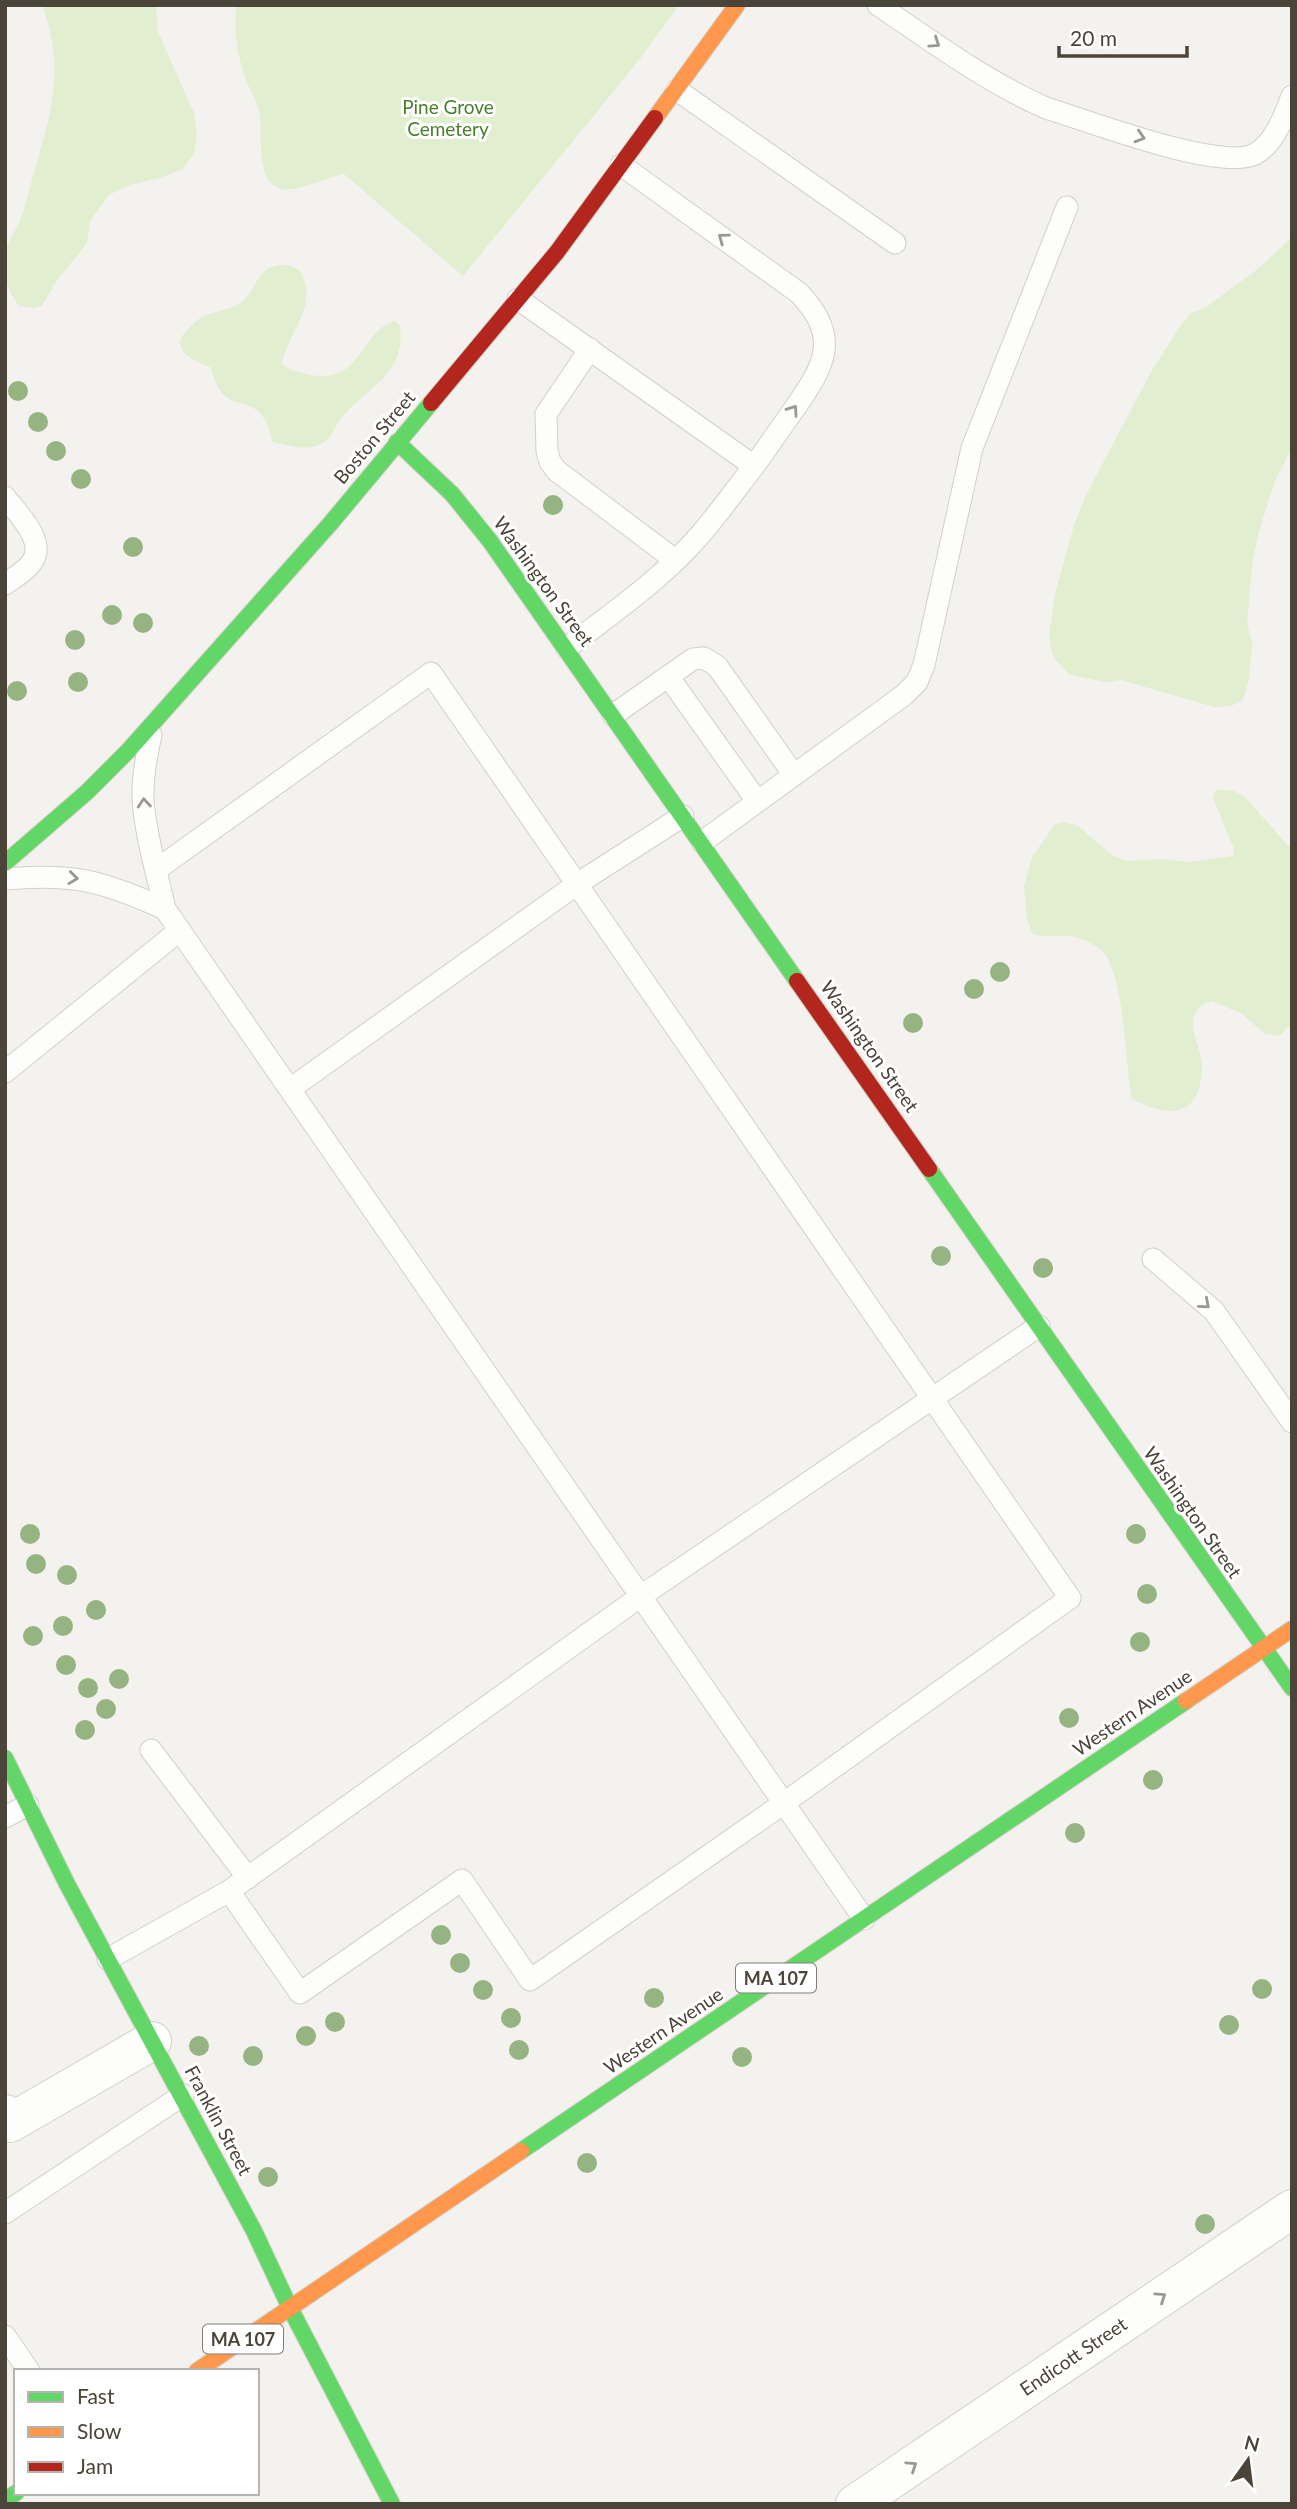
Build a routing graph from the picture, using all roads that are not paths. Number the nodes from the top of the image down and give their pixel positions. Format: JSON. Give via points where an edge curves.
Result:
{"nodes":[{"id":1,"x":737,"y":5,"type":"edge"},
{"id":2,"x":878,"y":5,"type":"edge"},
{"id":3,"x":677,"y":89,"type":"junction"},
{"id":4,"x":1292,"y":96,"type":"edge"},
{"id":5,"x":621,"y":165,"type":"junction"},
{"id":6,"x":1067,"y":207,"type":"dead end"},
{"id":7,"x":895,"y":243,"type":"dead end"},
{"id":8,"x":518,"y":299,"type":"junction"},
{"id":9,"x":590,"y":349,"type":"junction"},
{"id":10,"x":397,"y":442,"type":"junction"},
{"id":11,"x":754,"y":466,"type":"junction"},
{"id":12,"x":5,"y":497,"type":"edge"},
{"id":13,"x":675,"y":560,"type":"junction"},
{"id":14,"x":5,"y":584,"type":"edge"},
{"id":15,"x":567,"y":648,"type":"junction"},
{"id":16,"x":668,"y":676,"type":"junction"},
{"id":17,"x":613,"y":715,"type":"junction"},
{"id":18,"x":154,"y":724,"type":"junction"},
{"id":19,"x":794,"y":775,"type":"junction"},
{"id":20,"x":757,"y":802,"type":"junction"},
{"id":21,"x":684,"y":816,"type":"junction"},
{"id":22,"x":702,"y":842,"type":"junction"},
{"id":23,"x":5,"y":863,"type":"edge"},
{"id":24,"x":156,"y":870,"type":"junction"},
{"id":25,"x":5,"y":879,"type":"edge"},
{"id":26,"x":577,"y":884,"type":"junction"},
{"id":27,"x":165,"y":909,"type":"junction"},
{"id":28,"x":180,"y":930,"type":"junction"},
{"id":29,"x":5,"y":1072,"type":"edge"},
{"id":30,"x":290,"y":1089,"type":"junction"},
{"id":31,"x":1153,"y":1259,"type":"dead end"},
{"id":32,"x":1039,"y":1326,"type":"junction"},
{"id":33,"x":934,"y":1398,"type":"junction"},
{"id":34,"x":1292,"y":1422,"type":"edge"},
{"id":35,"x":641,"y":1596,"type":"junction"},
{"id":36,"x":1292,"y":1629,"type":"edge"},
{"id":37,"x":1263,"y":1648,"type":"junction"},
{"id":38,"x":1292,"y":1688,"type":"edge"},
{"id":39,"x":151,"y":1750,"type":"dead end"},
{"id":40,"x":5,"y":1758,"type":"edge"},
{"id":41,"x":784,"y":1803,"type":"junction"},
{"id":42,"x":28,"y":1805,"type":"junction"},
{"id":43,"x":5,"y":1817,"type":"edge"},
{"id":44,"x":248,"y":1878,"type":"junction"},
{"id":45,"x":229,"y":1891,"type":"junction"},
{"id":46,"x":864,"y":1919,"type":"junction"},
{"id":47,"x":108,"y":1959,"type":"junction"},
{"id":48,"x":152,"y":2042,"type":"junction"},
{"id":49,"x":183,"y":2095,"type":"junction"},
{"id":50,"x":5,"y":2114,"type":"edge"},
{"id":51,"x":1292,"y":2209,"type":"edge"},
{"id":52,"x":5,"y":2213,"type":"edge"},
{"id":53,"x":290,"y":2308,"type":"junction"},
{"id":54,"x":5,"y":2336,"type":"edge"},
{"id":55,"x":28,"y":2369,"type":"edge"},
{"id":56,"x":200,"y":2369,"type":"edge"},
{"id":57,"x":392,"y":2504,"type":"edge"},
{"id":58,"x":855,"y":2504,"type":"edge"}],
"edges":[{"from":1,"to":3,"type":"main road","name":"Boston Street"},
{"from":2,"to":4,"type":"lane","one_way":true,"via":[[1023,98],[1199,154],[1234,159],[1255,154],[1277,129]]},
{"from":3,"to":5,"type":"main road","name":"Boston Street"},
{"from":3,"to":7,"type":"lane"},
{"from":5,"to":8,"type":"main road","name":"Boston Street"},
{"from":11,"to":5,"type":"lane","one_way":true,"via":[[819,371],[825,342],[820,322],[799,293]]},
{"from":6,"to":19,"type":"lane","via":[[972,448],[922,673],[904,695]]},
{"from":8,"to":9,"type":"lane"},
{"from":8,"to":10,"type":"main road","name":"Boston Street"},
{"from":9,"to":11,"type":"lane"},
{"from":9,"to":13,"type":"lane","via":[[546,414],[550,462]]},
{"from":10,"to":15,"type":"main road","name":"Washington Street","via":[[465,508]]},
{"from":10,"to":18,"type":"main road","name":"Boston Street"},
{"from":11,"to":13,"type":"lane","via":[[700,536]]},
{"from":12,"to":14,"type":"lane","via":[[36,547],[33,561]]},
{"from":13,"to":15,"type":"lane"},
{"from":15,"to":17,"type":"main road","name":"Washington Street"},
{"from":16,"to":17,"type":"lane"},
{"from":16,"to":19,"type":"lane","via":[[697,658],[715,663]]},
{"from":16,"to":20,"type":"lane"},
{"from":17,"to":21,"type":"main road","name":"Washington Street"},
{"from":18,"to":23,"type":"main road","name":"Boston Street","via":[[87,792]]},
{"from":24,"to":18,"type":"lane","one_way":true,"via":[[143,801],[145,760]]},
{"from":19,"to":20,"type":"lane"},
{"from":20,"to":22,"type":"lane"},
{"from":21,"to":22,"type":"main road","name":"Washington Street"},
{"from":21,"to":26,"type":"lane"},
{"from":22,"to":32,"type":"main road","name":"Washington Street"},
{"from":24,"to":26,"type":"lane","via":[[431,673]]},
{"from":24,"to":27,"type":"lane"},
{"from":25,"to":27,"type":"lane","one_way":true,"via":[[85,880]]},
{"from":26,"to":30,"type":"lane"},
{"from":26,"to":33,"type":"lane"},
{"from":27,"to":28,"type":"lane"},
{"from":28,"to":29,"type":"lane"},
{"from":28,"to":30,"type":"lane"},
{"from":30,"to":35,"type":"lane"},
{"from":31,"to":34,"type":"lane","one_way":true,"via":[[1214,1311]]},
{"from":32,"to":33,"type":"lane"},
{"from":32,"to":37,"type":"main road","name":"Washington Street"},
{"from":33,"to":35,"type":"lane"},
{"from":33,"to":41,"type":"lane","via":[[1070,1598]]},
{"from":35,"to":41,"type":"lane"},
{"from":35,"to":44,"type":"lane"},
{"from":36,"to":37,"type":"main road","name":"Western Avenue","number":"MA 107"},
{"from":37,"to":38,"type":"main road","name":"Washington Street"},
{"from":37,"to":46,"type":"main road","name":"Western Avenue","number":"MA 107"},
{"from":39,"to":44,"type":"lane"},
{"from":40,"to":42,"type":"main road","name":"Franklin Street"},
{"from":41,"to":45,"type":"lane","via":[[530,1980],[462,1880],[300,1993]]},
{"from":41,"to":46,"type":"lane"},
{"from":42,"to":43,"type":"lane"},
{"from":42,"to":47,"type":"main road","name":"Franklin Street"},
{"from":44,"to":45,"type":"lane"},
{"from":45,"to":47,"type":"lane"},
{"from":46,"to":53,"type":"main road","name":"Western Avenue","number":"MA 107"},
{"from":47,"to":48,"type":"main road","name":"Franklin Street"},
{"from":48,"to":49,"type":"main road","name":"Franklin Street"},
{"from":48,"to":50,"type":"street","via":[[10,2123]]},
{"from":49,"to":52,"type":"lane"},
{"from":49,"to":53,"type":"main road","name":"Franklin Street"},
{"from":58,"to":51,"type":"street","name":"Endicott Street","one_way":true},
{"from":53,"to":56,"type":"main road","name":"Western Avenue","number":"MA 107"},
{"from":53,"to":57,"type":"main road","name":"Franklin Street"},
{"from":54,"to":55,"type":"lane"}]}
